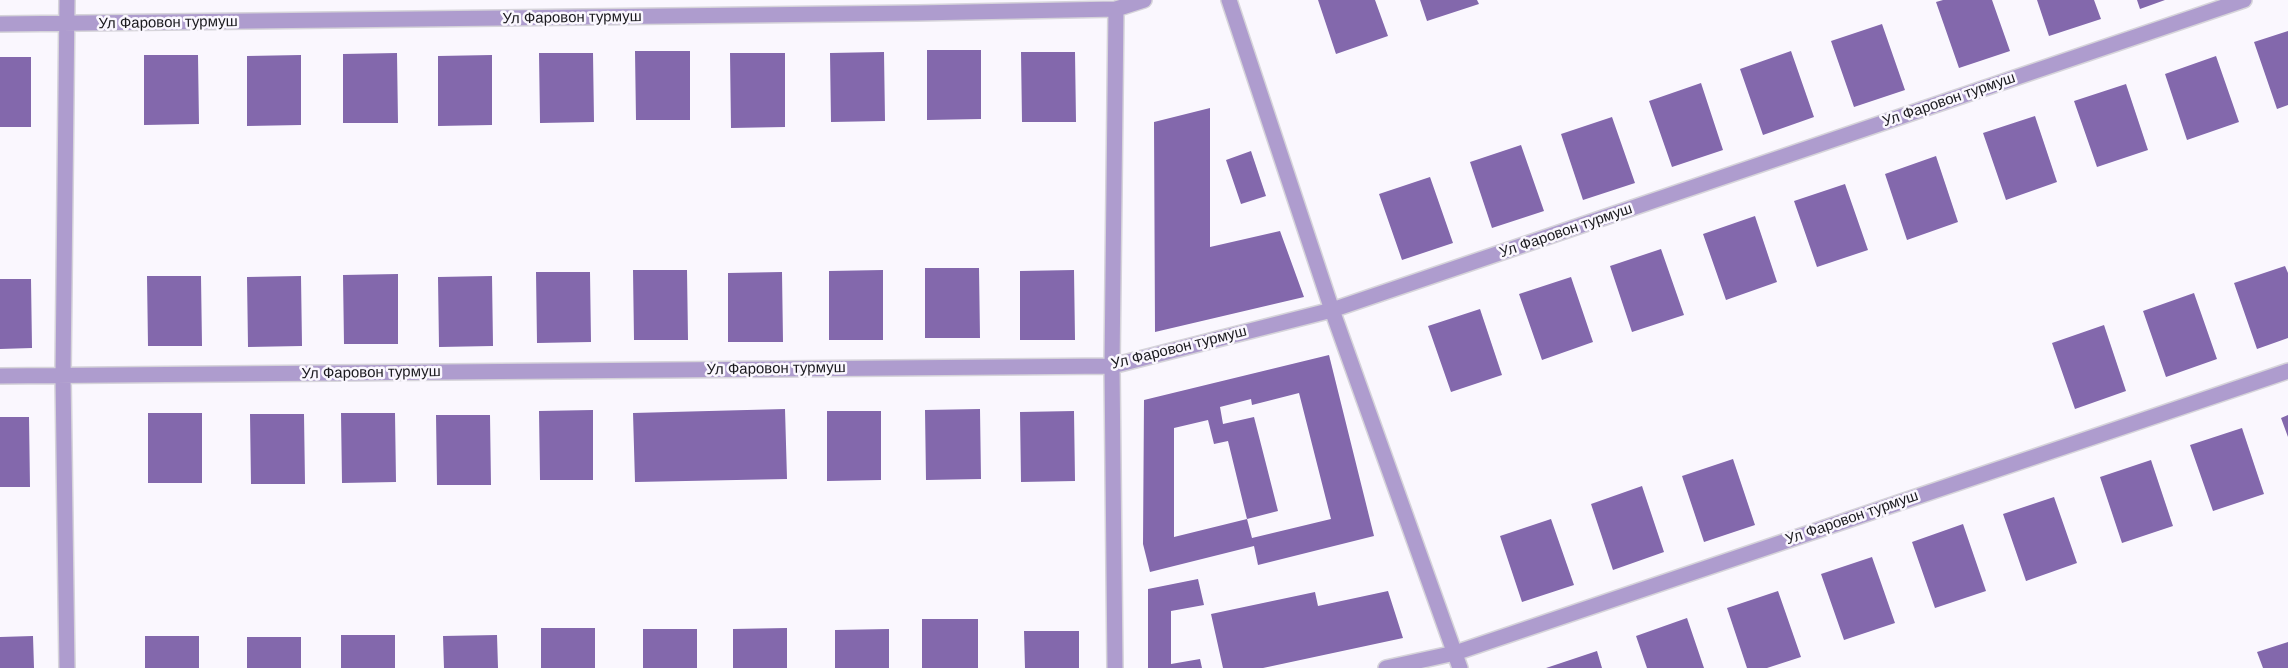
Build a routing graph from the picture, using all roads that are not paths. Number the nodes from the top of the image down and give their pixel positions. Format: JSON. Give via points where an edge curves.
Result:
{"nodes":[{"id":1,"x":67,"y":0,"type":"edge"},
{"id":2,"x":1144,"y":0,"type":"edge"},
{"id":3,"x":1229,"y":0,"type":"edge"},
{"id":4,"x":2244,"y":0,"type":"edge"},
{"id":5,"x":916,"y":7,"type":"edge"},
{"id":6,"x":1116,"y":9,"type":"junction"},
{"id":7,"x":0,"y":24,"type":"edge"},
{"id":8,"x":68,"y":24,"type":"junction"},
{"id":9,"x":1332,"y":310,"type":"junction"},
{"id":10,"x":1112,"y":366,"type":"junction"},
{"id":11,"x":2288,"y":371,"type":"edge"},
{"id":12,"x":0,"y":376,"type":"edge"},
{"id":13,"x":63,"y":376,"type":"junction"},
{"id":14,"x":1455,"y":653,"type":"junction"},
{"id":15,"x":67,"y":668,"type":"edge"},
{"id":16,"x":1115,"y":668,"type":"edge"},
{"id":17,"x":1386,"y":668,"type":"edge"},
{"id":18,"x":1460,"y":668,"type":"edge"}],
"edges":[{"from":1,"to":8,"type":"street"},
{"from":2,"to":6,"type":"street","name":"Ул Фаровон турмуш"},
{"from":3,"to":9,"type":"street"},
{"from":4,"to":9,"type":"street","name":"Ул Фаровон турмуш"},
{"from":5,"to":6,"type":"street","name":"Ул Фаровон турмуш"},
{"from":5,"to":8,"type":"street","name":"Ул Фаровон турмуш"},
{"from":6,"to":10,"type":"street"},
{"from":7,"to":8,"type":"street","name":"Ул Фаровон турмуш"},
{"from":8,"to":13,"type":"street"},
{"from":9,"to":10,"type":"street","name":"Ул Фаровон турмуш"},
{"from":9,"to":14,"type":"street"},
{"from":10,"to":13,"type":"street","name":"Ул Фаровон турмуш"},
{"from":10,"to":16,"type":"street"},
{"from":11,"to":14,"type":"street","name":"Ул Фаровон турмуш"},
{"from":12,"to":13,"type":"street","name":"Ул Фаровон турмуш"},
{"from":13,"to":15,"type":"street"},
{"from":14,"to":17,"type":"street","name":"Ул Фаровон турмуш"},
{"from":14,"to":18,"type":"street"}]}
